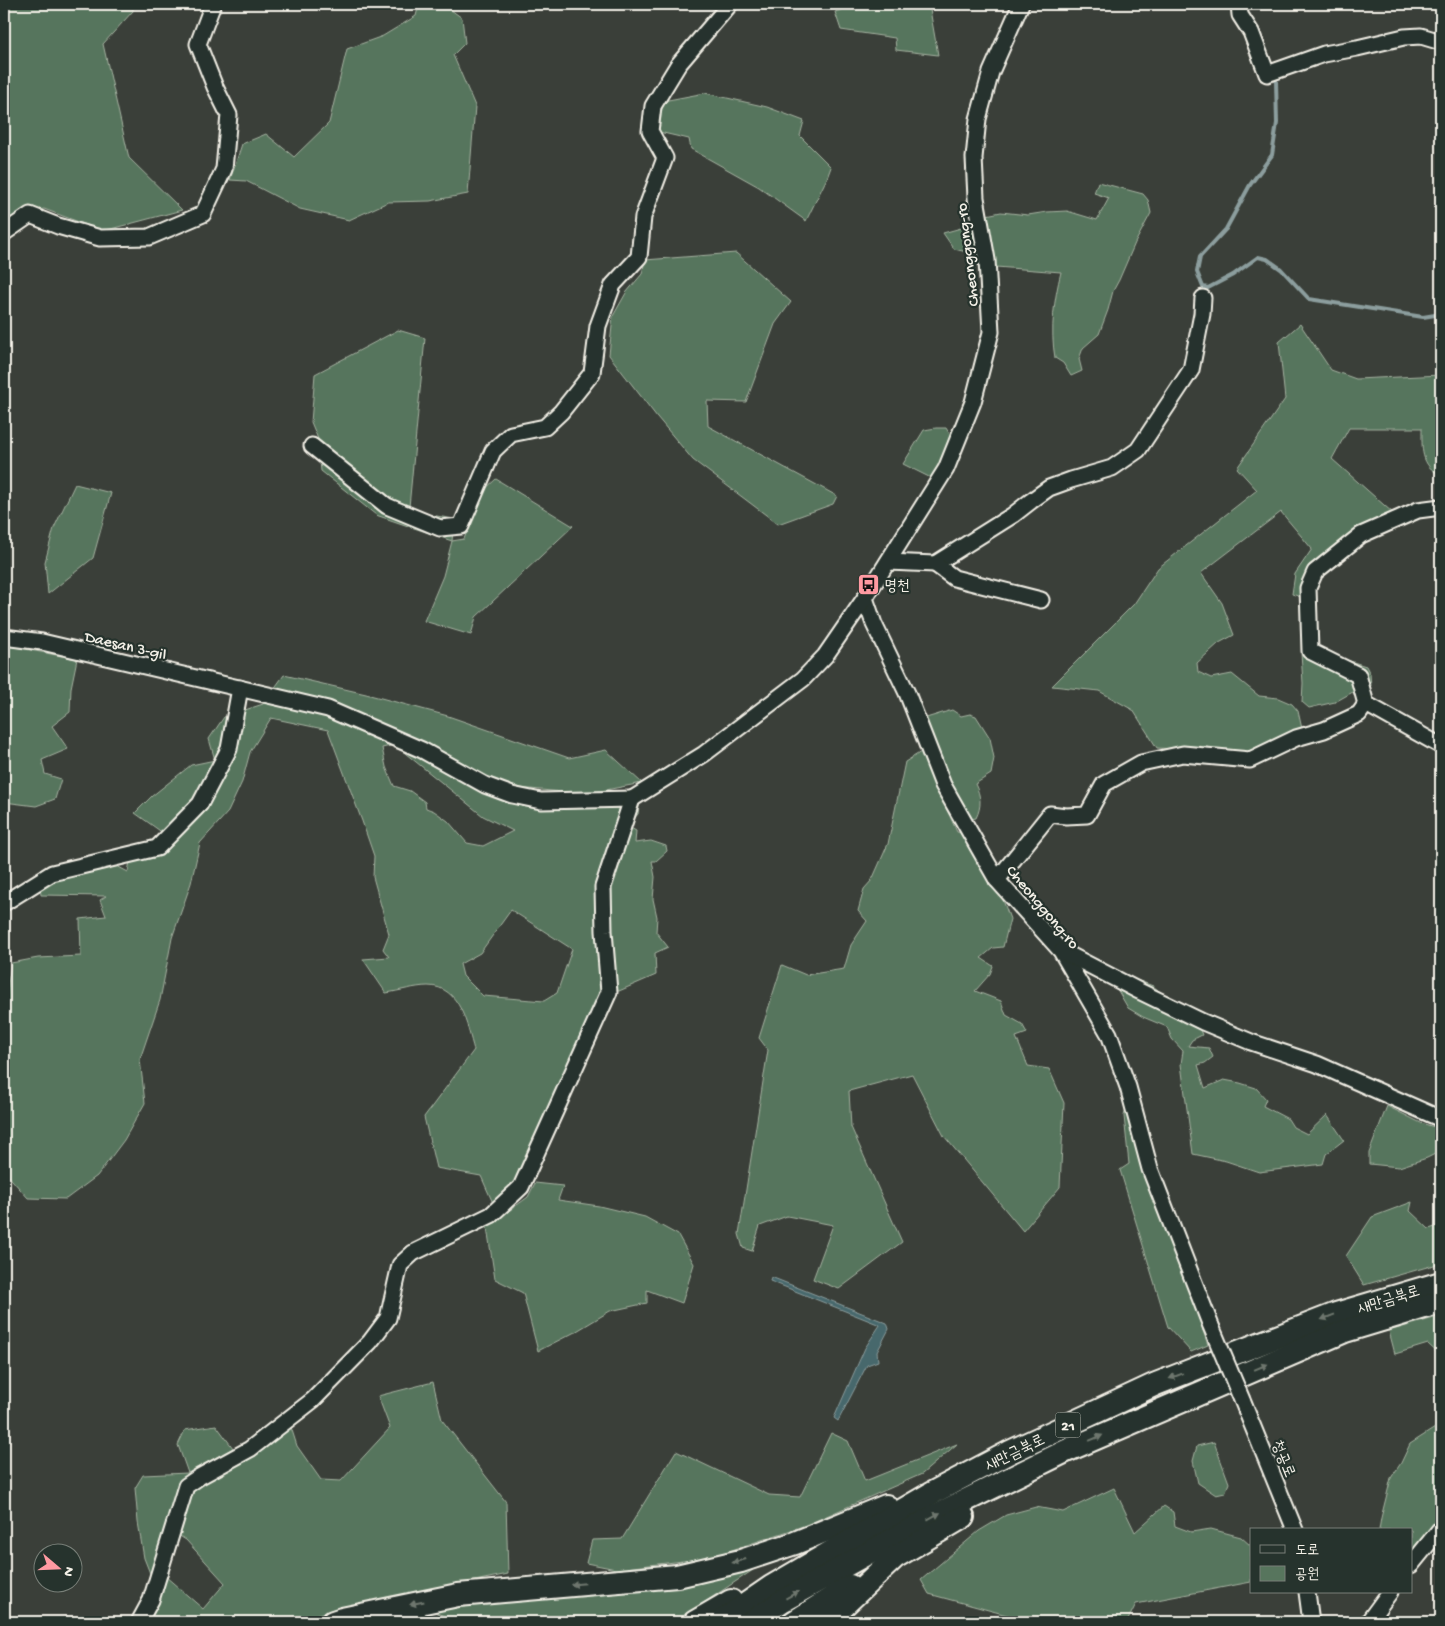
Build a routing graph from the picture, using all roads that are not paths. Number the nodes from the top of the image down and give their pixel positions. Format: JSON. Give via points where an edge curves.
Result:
{"nodes":[{"id":1,"x":213,"y":4,"type":"edge"},
{"id":2,"x":730,"y":4,"type":"edge"},
{"id":3,"x":1022,"y":4,"type":"edge"},
{"id":4,"x":1239,"y":4,"type":"edge"},
{"id":5,"x":1441,"y":42,"type":"edge"},
{"id":6,"x":4,"y":233,"type":"edge"},
{"id":7,"x":1202,"y":298,"type":"dead end"},
{"id":8,"x":312,"y":446,"type":"dead end"},
{"id":9,"x":1441,"y":507,"type":"edge"},
{"id":10,"x":888,"y":562,"type":"junction"},
{"id":11,"x":935,"y":564,"type":"junction"},
{"id":12,"x":864,"y":598,"type":"junction"},
{"id":13,"x":1041,"y":600,"type":"dead end"},
{"id":14,"x":4,"y":637,"type":"edge"},
{"id":15,"x":240,"y":688,"type":"junction"},
{"id":16,"x":1366,"y":704,"type":"junction"},
{"id":17,"x":1441,"y":746,"type":"edge"},
{"id":18,"x":632,"y":799,"type":"junction"},
{"id":19,"x":997,"y":880,"type":"junction"},
{"id":20,"x":4,"y":903,"type":"edge"},
{"id":21,"x":1062,"y":951,"type":"junction"},
{"id":22,"x":1441,"y":1119,"type":"edge"},
{"id":23,"x":1441,"y":1282,"type":"edge"},
{"id":24,"x":1441,"y":1302,"type":"edge"},
{"id":25,"x":1242,"y":1400,"type":"joint"},
{"id":26,"x":1010,"y":1452,"type":"junction"},
{"id":27,"x":997,"y":1486,"type":"junction"},
{"id":28,"x":909,"y":1497,"type":"junction"},
{"id":29,"x":1294,"y":1528,"type":"edge"},
{"id":30,"x":1441,"y":1528,"type":"edge"},
{"id":31,"x":895,"y":1557,"type":"junction"},
{"id":32,"x":1412,"y":1564,"type":"edge"},
{"id":33,"x":1308,"y":1594,"type":"edge"},
{"id":34,"x":1389,"y":1594,"type":"edge"},
{"id":35,"x":139,"y":1622,"type":"edge"},
{"id":36,"x":333,"y":1622,"type":"edge"},
{"id":37,"x":396,"y":1622,"type":"edge"},
{"id":38,"x":418,"y":1622,"type":"edge"},
{"id":39,"x":695,"y":1622,"type":"edge"},
{"id":40,"x":720,"y":1622,"type":"edge"},
{"id":41,"x":751,"y":1622,"type":"edge"},
{"id":42,"x":794,"y":1622,"type":"edge"},
{"id":43,"x":826,"y":1622,"type":"edge"},
{"id":44,"x":1311,"y":1622,"type":"edge"},
{"id":45,"x":1368,"y":1622,"type":"edge"}],
"edges":[{"from":1,"to":6,"type":"street","via":[[198,44],[229,115],[224,169],[203,214],[149,237],[100,238],[30,215]]},
{"from":2,"to":8,"type":"street","via":[[678,65],[653,106],[650,131],[665,158],[642,217],[639,257],[613,284],[598,326],[592,373],[545,427],[511,434],[494,451],[462,526],[440,528],[387,506]]},
{"from":3,"to":10,"type":"street","name":"Cheonggong-ro","via":[[991,72],[978,120],[974,158],[976,198],[987,260],[991,332],[973,402],[946,469]]},
{"from":4,"to":5,"type":"street","via":[[1240,15],[1251,32],[1268,74],[1324,54],[1404,37],[1422,36]]},
{"from":7,"to":11,"type":"street","via":[[1191,370],[1138,450],[1112,468],[1049,488],[1014,515]]},
{"from":9,"to":16,"type":"street","via":[[1418,510],[1361,535],[1315,572],[1308,588],[1310,651],[1358,675]]},
{"from":10,"to":11,"type":"street"},
{"from":10,"to":12,"type":"street","name":"Cheonggong-ro"},
{"from":11,"to":13,"type":"street","via":[[954,578]]},
{"from":12,"to":18,"type":"street","name":"Cheonggong-ro","via":[[825,656],[803,678],[704,754]]},
{"from":12,"to":19,"type":"street","name":"Cheonggong-ro","via":[[907,693],[943,785]]},
{"from":14,"to":15,"type":"street","name":"Daesan 3-gil","via":[[42,642]]},
{"from":15,"to":18,"type":"street","name":"Daesan 3-gil","via":[[328,709],[422,750],[485,785],[512,795],[541,801]]},
{"from":15,"to":20,"type":"street","via":[[228,749],[200,804],[157,848],[52,873]]},
{"from":16,"to":17,"type":"street"},
{"from":16,"to":19,"type":"street","via":[[1359,714],[1250,760],[1182,754],[1141,763],[1104,784],[1087,815],[1050,814]]},
{"from":18,"to":35,"type":"street","via":[[603,887],[608,992],[521,1187],[491,1216],[413,1253],[400,1265],[388,1318],[370,1342],[313,1400],[250,1449],[186,1486],[151,1600]]},
{"from":19,"to":21,"type":"street","name":"Cheonggong-ro"},
{"from":21,"to":22,"type":"street","via":[[1203,1022],[1317,1064]]},
{"from":21,"to":25,"type":"street","name":"Cheonggong-ro","bridge":true,"via":[[1110,1034],[1150,1169]]},
{"from":23,"to":26,"type":"highway","name":"새만금북로","number":"21","one_way":true,"via":[[1336,1314],[1156,1384]]},
{"from":27,"to":24,"type":"highway","name":"새만금북로","number":"21","one_way":true,"via":[[1066,1451],[1345,1331]]},
{"from":25,"to":29,"type":"street","name":"청공로"},
{"from":26,"to":28,"type":"highway","via":[[978,1460]]},
{"from":26,"to":40,"type":"highway","name":"새만금북로","number":"21","via":[[932,1493],[771,1587]]},
{"from":27,"to":31,"type":"highway","via":[[966,1516]]},
{"from":41,"to":27,"type":"highway","name":"새만금북로","number":"21","one_way":true,"via":[[782,1600]]},
{"from":28,"to":36,"type":"highway","one_way":true,"via":[[795,1543],[741,1561],[677,1576],[458,1595]]},
{"from":28,"to":39,"type":"highway"},
{"from":30,"to":32,"type":"street"},
{"from":31,"to":42,"type":"highway"},
{"from":31,"to":43,"type":"highway"},
{"from":33,"to":44,"type":"street"},
{"from":34,"to":45,"type":"street"},
{"from":37,"to":38,"type":"highway"}]}
